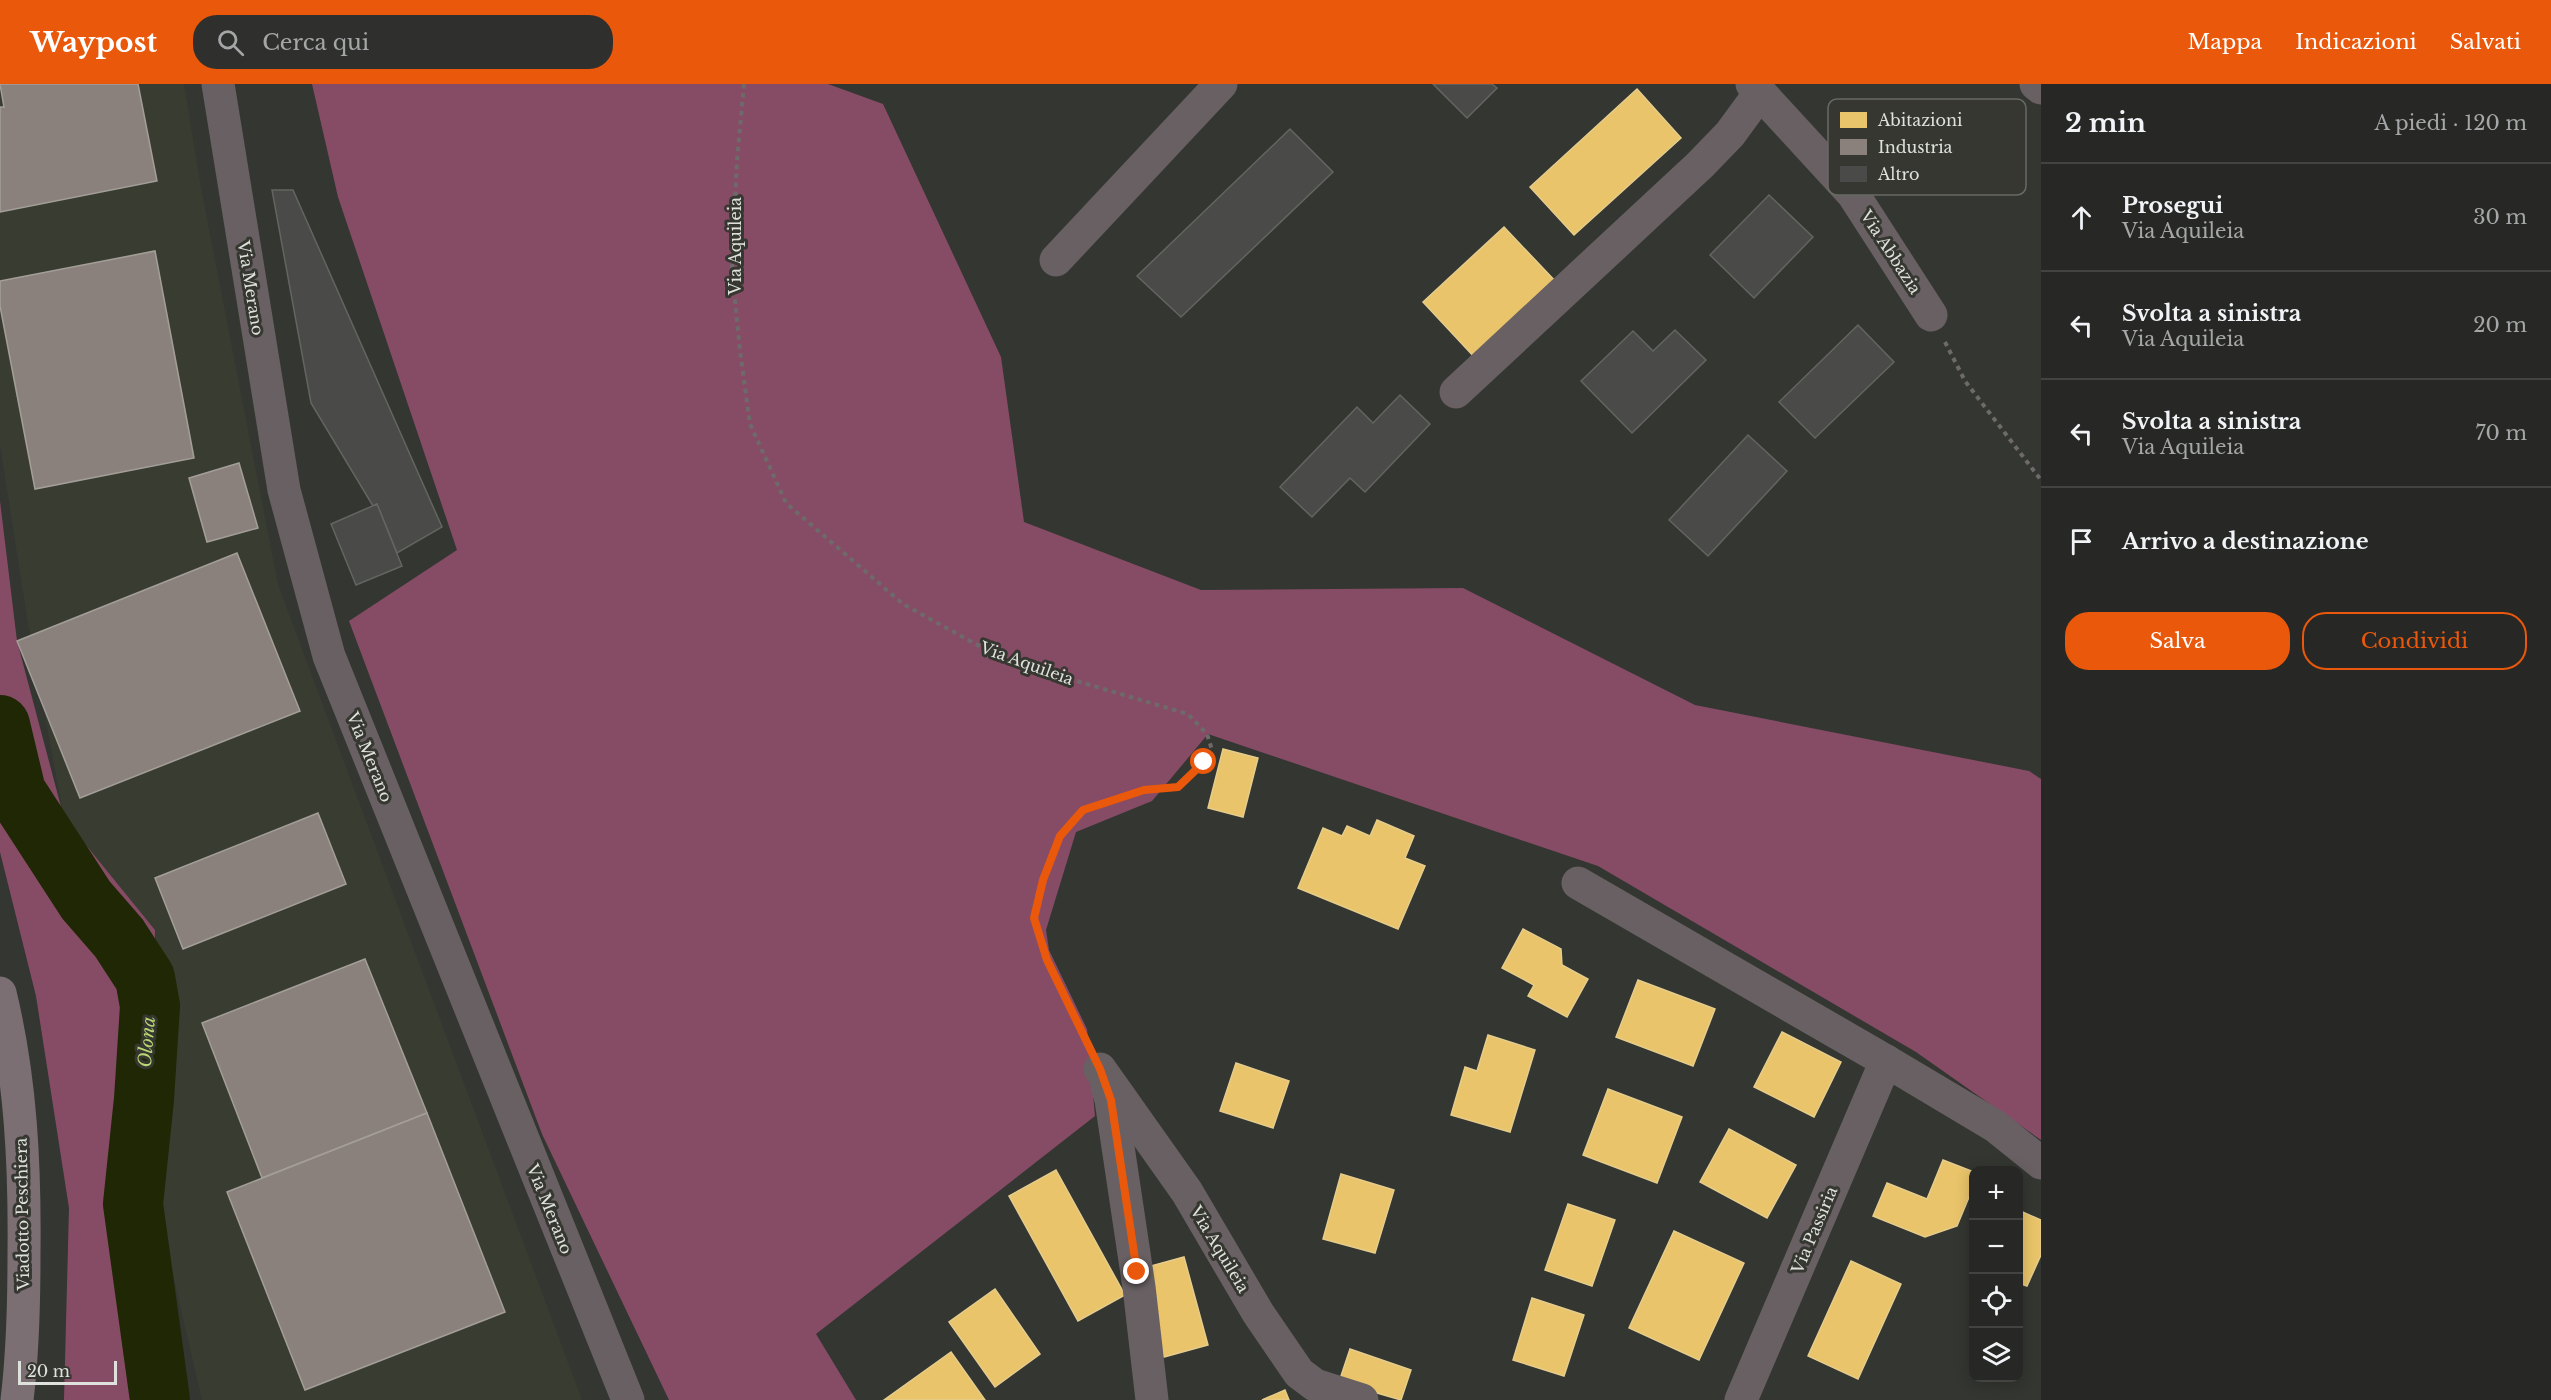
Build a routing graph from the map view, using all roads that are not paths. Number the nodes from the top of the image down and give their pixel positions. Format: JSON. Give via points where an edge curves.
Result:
{"nodes":[{"id":1,"x":218,"y":84,"type":"edge"},
{"id":2,"x":1221,"y":84,"type":"edge"},
{"id":3,"x":2036,"y":84,"type":"edge"},
{"id":4,"x":1756,"y":88,"type":"edge"},
{"id":5,"x":2041,"y":88,"type":"edge"},
{"id":6,"x":1828,"y":167,"type":"edge"},
{"id":7,"x":1854,"y":195,"type":"edge"},
{"id":8,"x":1056,"y":260,"type":"dead end"},
{"id":9,"x":1931,"y":315,"type":"road end"},
{"id":10,"x":1456,"y":392,"type":"dead end"},
{"id":11,"x":1578,"y":883,"type":"dead end"},
{"id":12,"x":0,"y":993,"type":"edge"},
{"id":13,"x":1886,"y":1061,"type":"junction"},
{"id":14,"x":2041,"y":1163,"type":"edge"},
{"id":15,"x":17,"y":1400,"type":"edge"},
{"id":16,"x":628,"y":1400,"type":"edge"},
{"id":17,"x":1152,"y":1400,"type":"edge"},
{"id":18,"x":1362,"y":1400,"type":"edge"},
{"id":19,"x":1741,"y":1400,"type":"edge"}],
"edges":[{"from":1,"to":16,"type":"street","name":"Via Merano","via":[[284,490],[329,656]]},
{"from":2,"to":8,"type":"street"},
{"from":3,"to":5,"type":"street"},
{"from":4,"to":6,"type":"street","name":"Via Abbazia"},
{"from":4,"to":10,"type":"street","via":[[1730,134],[1700,165]]},
{"from":7,"to":9,"type":"street","name":"Via Abbazia"},
{"from":11,"to":13,"type":"street"},
{"from":12,"to":15,"type":"main road","name":"Viadotto Peschiera","via":[[17,1081],[25,1185],[23,1347]]},
{"from":13,"to":14,"type":"street","via":[[1995,1126]]},
{"from":13,"to":19,"type":"street","name":"Via Passiria"},
{"from":17,"to":18,"type":"street","name":"Via Aquileia","via":[[1111,1100],[1100,1069],[1187,1192],[1258,1313],[1299,1373],[1315,1385]]}]}
